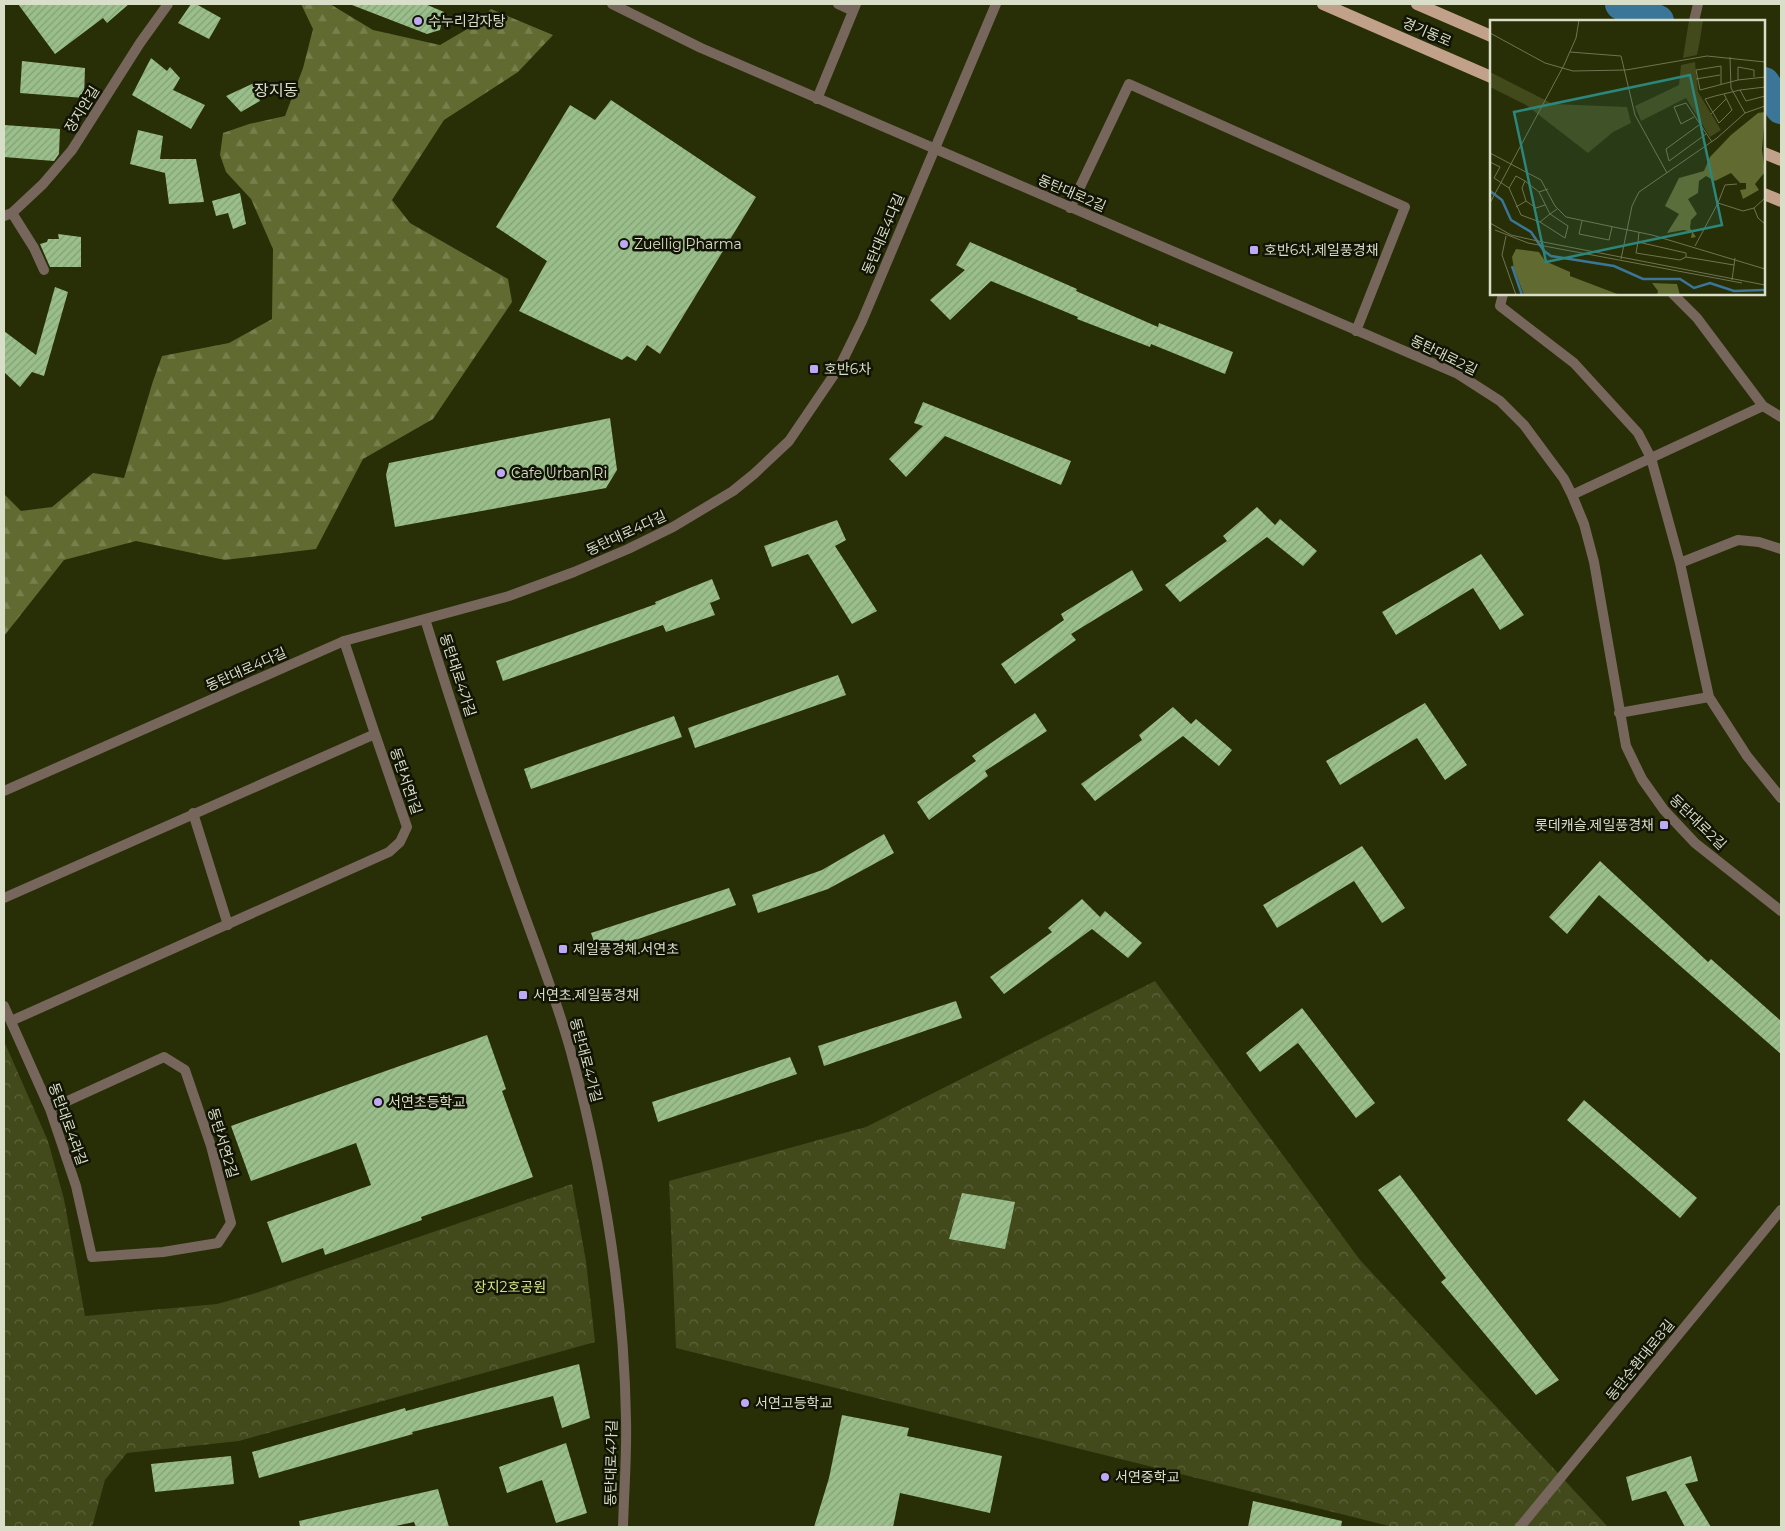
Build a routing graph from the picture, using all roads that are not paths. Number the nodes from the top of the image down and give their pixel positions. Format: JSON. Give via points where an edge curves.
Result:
{"nodes":[{"id":1,"x":168,"y":4,"type":"edge"},
{"id":2,"x":612,"y":4,"type":"edge"},
{"id":3,"x":838,"y":4,"type":"edge"},
{"id":4,"x":996,"y":4,"type":"edge"},
{"id":5,"x":1323,"y":4,"type":"edge"},
{"id":6,"x":1417,"y":4,"type":"edge"},
{"id":7,"x":1698,"y":5,"type":"edge"},
{"id":8,"x":855,"y":7,"type":"edge"},
{"id":9,"x":1694,"y":20,"type":"edge"},
{"id":10,"x":1490,"y":36,"type":"edge"},
{"id":11,"x":1490,"y":77,"type":"edge"},
{"id":12,"x":817,"y":99,"type":"junction"},
{"id":13,"x":934,"y":149,"type":"junction"},
{"id":14,"x":1765,"y":153,"type":"edge"},
{"id":15,"x":1781,"y":160,"type":"edge"},
{"id":16,"x":1765,"y":194,"type":"edge"},
{"id":17,"x":1781,"y":201,"type":"edge"},
{"id":18,"x":1070,"y":208,"type":"junction"},
{"id":19,"x":8,"y":214,"type":"edge"},
{"id":20,"x":44,"y":270,"type":"dead end"},
{"id":21,"x":1503,"y":295,"type":"edge"},
{"id":22,"x":1675,"y":295,"type":"edge"},
{"id":23,"x":1356,"y":330,"type":"junction"},
{"id":24,"x":1763,"y":406,"type":"junction"},
{"id":25,"x":1781,"y":417,"type":"edge"},
{"id":26,"x":1651,"y":458,"type":"junction"},
{"id":27,"x":1572,"y":495,"type":"junction"},
{"id":28,"x":1781,"y":549,"type":"edge"},
{"id":29,"x":1680,"y":563,"type":"junction"},
{"id":30,"x":425,"y":619,"type":"junction"},
{"id":31,"x":344,"y":641,"type":"junction"},
{"id":32,"x":1709,"y":697,"type":"junction"},
{"id":33,"x":1619,"y":714,"type":"junction"},
{"id":34,"x":375,"y":734,"type":"junction"},
{"id":35,"x":4,"y":792,"type":"edge"},
{"id":36,"x":1781,"y":798,"type":"edge"},
{"id":37,"x":194,"y":813,"type":"junction"},
{"id":38,"x":4,"y":898,"type":"edge"},
{"id":39,"x":1781,"y":911,"type":"edge"},
{"id":40,"x":228,"y":925,"type":"junction"},
{"id":41,"x":4,"y":1006,"type":"edge"},
{"id":42,"x":10,"y":1021,"type":"junction"},
{"id":43,"x":50,"y":1109,"type":"junction"},
{"id":44,"x":1781,"y":1210,"type":"edge"},
{"id":45,"x":92,"y":1257,"type":"joint"},
{"id":46,"x":623,"y":1527,"type":"edge"},
{"id":47,"x":1520,"y":1527,"type":"edge"}],
"edges":[{"from":1,"to":19,"type":"street","name":"장지안길","via":[[72,150],[43,184]]},
{"from":2,"to":12,"type":"street","name":"동탄대로2길","via":[[701,48]]},
{"from":3,"to":8,"type":"street"},
{"from":4,"to":13,"type":"street","name":"동탄대로4다길"},
{"from":5,"to":11,"type":"main road","name":"경기동로"},
{"from":6,"to":10,"type":"main road","name":"경기동로"},
{"from":7,"to":9,"type":"street"},
{"from":8,"to":12,"type":"street"},
{"from":12,"to":13,"type":"street","name":"동탄대로2길"},
{"from":13,"to":18,"type":"street","name":"동탄대로2길"},
{"from":13,"to":30,"type":"street","name":"동탄대로4다길","via":[[840,366],[789,441],[754,474],[673,527],[628,550],[509,596]]},
{"from":14,"to":15,"type":"main road"},
{"from":16,"to":17,"type":"main road"},
{"from":18,"to":23,"type":"street","name":"동탄대로2길"},
{"from":18,"to":23,"type":"street","via":[[1129,84],[1405,206]]},
{"from":19,"to":20,"type":"street","via":[[34,248]]},
{"from":21,"to":26,"type":"street","via":[[1500,306],[1574,363],[1638,433]]},
{"from":22,"to":24,"type":"street","via":[[1697,318]]},
{"from":23,"to":27,"type":"street","name":"동탄대로2길","via":[[1458,374],[1500,401],[1524,425]]},
{"from":24,"to":25,"type":"street"},
{"from":24,"to":26,"type":"street"},
{"from":26,"to":27,"type":"street"},
{"from":26,"to":29,"type":"street"},
{"from":27,"to":33,"type":"street","name":"동탄대로2길","via":[[1594,562]]},
{"from":28,"to":29,"type":"street","via":[[1738,540]]},
{"from":29,"to":32,"type":"street"},
{"from":30,"to":31,"type":"street","name":"동탄대로4다길"},
{"from":30,"to":46,"type":"street","name":"동탄대로4가길","via":[[489,817],[558,1011],[594,1146],[613,1254],[622,1336],[626,1419]]},
{"from":31,"to":34,"type":"street","name":"동탄서연1길"},
{"from":31,"to":35,"type":"street","name":"동탄대로4다길"},
{"from":32,"to":33,"type":"street"},
{"from":32,"to":36,"type":"street","via":[[1747,756]]},
{"from":33,"to":39,"type":"street","name":"동탄대로2길","via":[[1626,746],[1642,779],[1664,810],[1696,843]]},
{"from":34,"to":37,"type":"street"},
{"from":34,"to":40,"type":"street","name":"동탄서연1길","via":[[407,827],[400,842],[389,852]]},
{"from":37,"to":38,"type":"street"},
{"from":37,"to":40,"type":"street"},
{"from":40,"to":42,"type":"street","name":"동탄서연1길"},
{"from":41,"to":42,"type":"street","name":"동탄대로4라길"},
{"from":42,"to":43,"type":"street","name":"동탄대로4라길"},
{"from":43,"to":45,"type":"street","name":"동탄대로4라길","via":[[76,1186]]},
{"from":43,"to":45,"type":"street","name":"동탄서연2길","via":[[164,1057],[185,1070],[211,1146],[231,1224],[218,1243],[163,1252]]},
{"from":44,"to":47,"type":"street","name":"동탄순환대로8길"}]}
